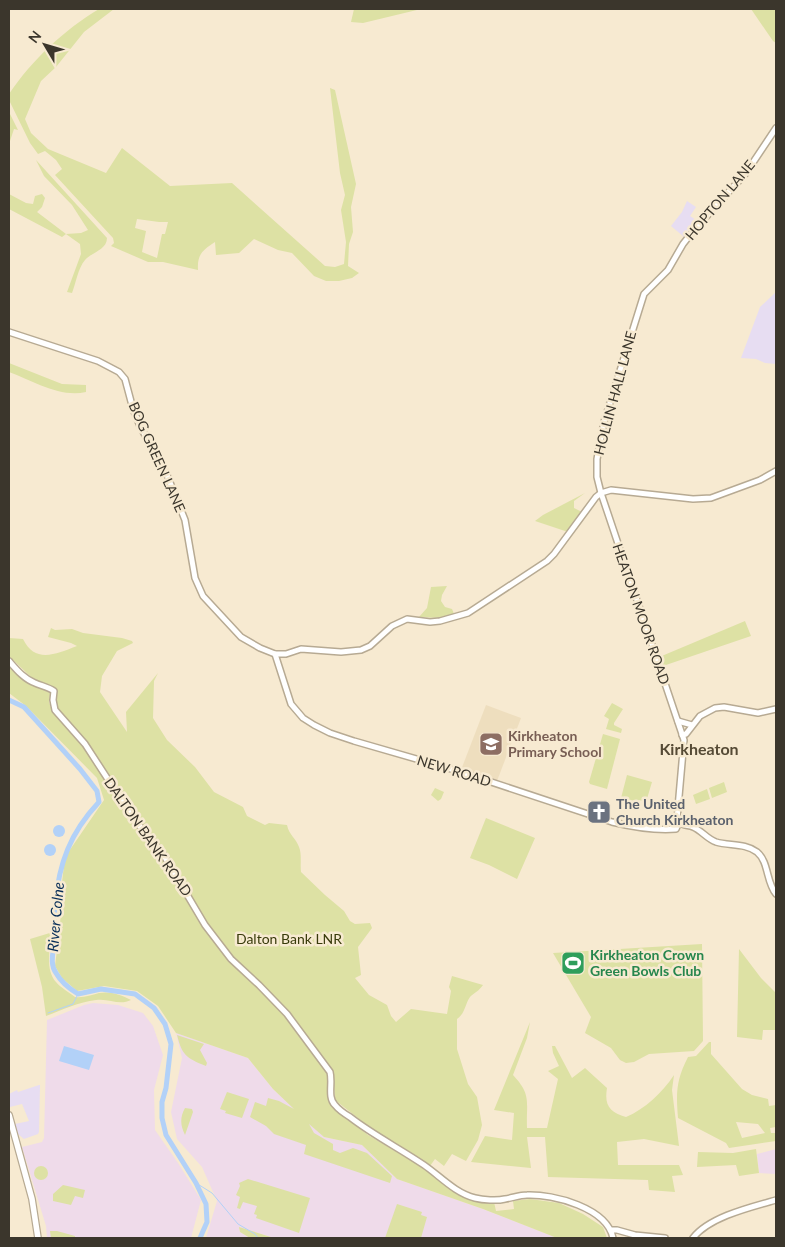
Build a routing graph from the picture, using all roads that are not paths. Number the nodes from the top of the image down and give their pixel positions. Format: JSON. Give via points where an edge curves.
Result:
{"nodes":[{"id":1,"x":776,"y":128,"type":"edge"},
{"id":2,"x":644,"y":294,"type":"joint"},
{"id":3,"x":9,"y":332,"type":"edge"},
{"id":4,"x":776,"y":471,"type":"edge"},
{"id":5,"x":600,"y":493,"type":"junction"},
{"id":6,"x":274,"y":654,"type":"junction"},
{"id":7,"x":9,"y":661,"type":"edge"},
{"id":8,"x":776,"y":709,"type":"edge"},
{"id":9,"x":678,"y":721,"type":"junction"},
{"id":10,"x":692,"y":725,"type":"junction"},
{"id":11,"x":682,"y":735,"type":"junction"},
{"id":12,"x":679,"y":822,"type":"junction"},
{"id":13,"x":776,"y":894,"type":"edge"},
{"id":14,"x":9,"y":1115,"type":"edge"},
{"id":15,"x":776,"y":1200,"type":"edge"},
{"id":16,"x":612,"y":1230,"type":"junction"},
{"id":17,"x":38,"y":1238,"type":"edge"},
{"id":18,"x":613,"y":1238,"type":"edge"},
{"id":19,"x":665,"y":1238,"type":"edge"},
{"id":20,"x":693,"y":1238,"type":"edge"}],
"edges":[{"from":1,"to":2,"type":"street","name":"HOPTON LANE","via":[[746,173],[699,224],[668,270]]},
{"from":2,"to":5,"type":"street","name":"HOLLIN HALL LANE","via":[[604,422],[597,459]]},
{"from":3,"to":6,"type":"street","name":"BOG GREEN LANE","via":[[98,361],[125,379],[140,426],[167,475],[184,520],[195,578],[203,596],[241,637]]},
{"from":4,"to":5,"type":"street","via":[[711,498],[612,490]]},
{"from":5,"to":6,"type":"street","via":[[547,562],[468,613],[430,622],[408,619],[392,626],[361,650],[302,649]]},
{"from":5,"to":9,"type":"street","name":"HEATON MOOR ROAD"},
{"from":6,"to":12,"type":"street","name":"NEW ROAD","via":[[291,704],[304,718],[330,733],[637,828],[676,829]]},
{"from":7,"to":16,"type":"street","name":"DALTON BANK ROAD","via":[[33,683],[54,691],[55,710],[84,744],[133,818],[163,854],[206,925],[231,959],[287,1014],[330,1072],[334,1105],[368,1131],[475,1198],[503,1200],[526,1194],[551,1196],[579,1205]]},
{"from":8,"to":10,"type":"street","via":[[758,713],[715,708]]},
{"from":9,"to":10,"type":"street"},
{"from":9,"to":11,"type":"street","name":"HEATON MOOR ROAD"},
{"from":10,"to":11,"type":"street"},
{"from":11,"to":12,"type":"street","name":"HEATON MOOR ROAD"},
{"from":12,"to":13,"type":"street","via":[[694,827],[714,841],[749,847],[758,853]]},
{"from":14,"to":17,"type":"main road","via":[[32,1199]]},
{"from":15,"to":20,"type":"street","via":[[711,1223]]},
{"from":16,"to":18,"type":"street"},
{"from":16,"to":19,"type":"street"}]}
